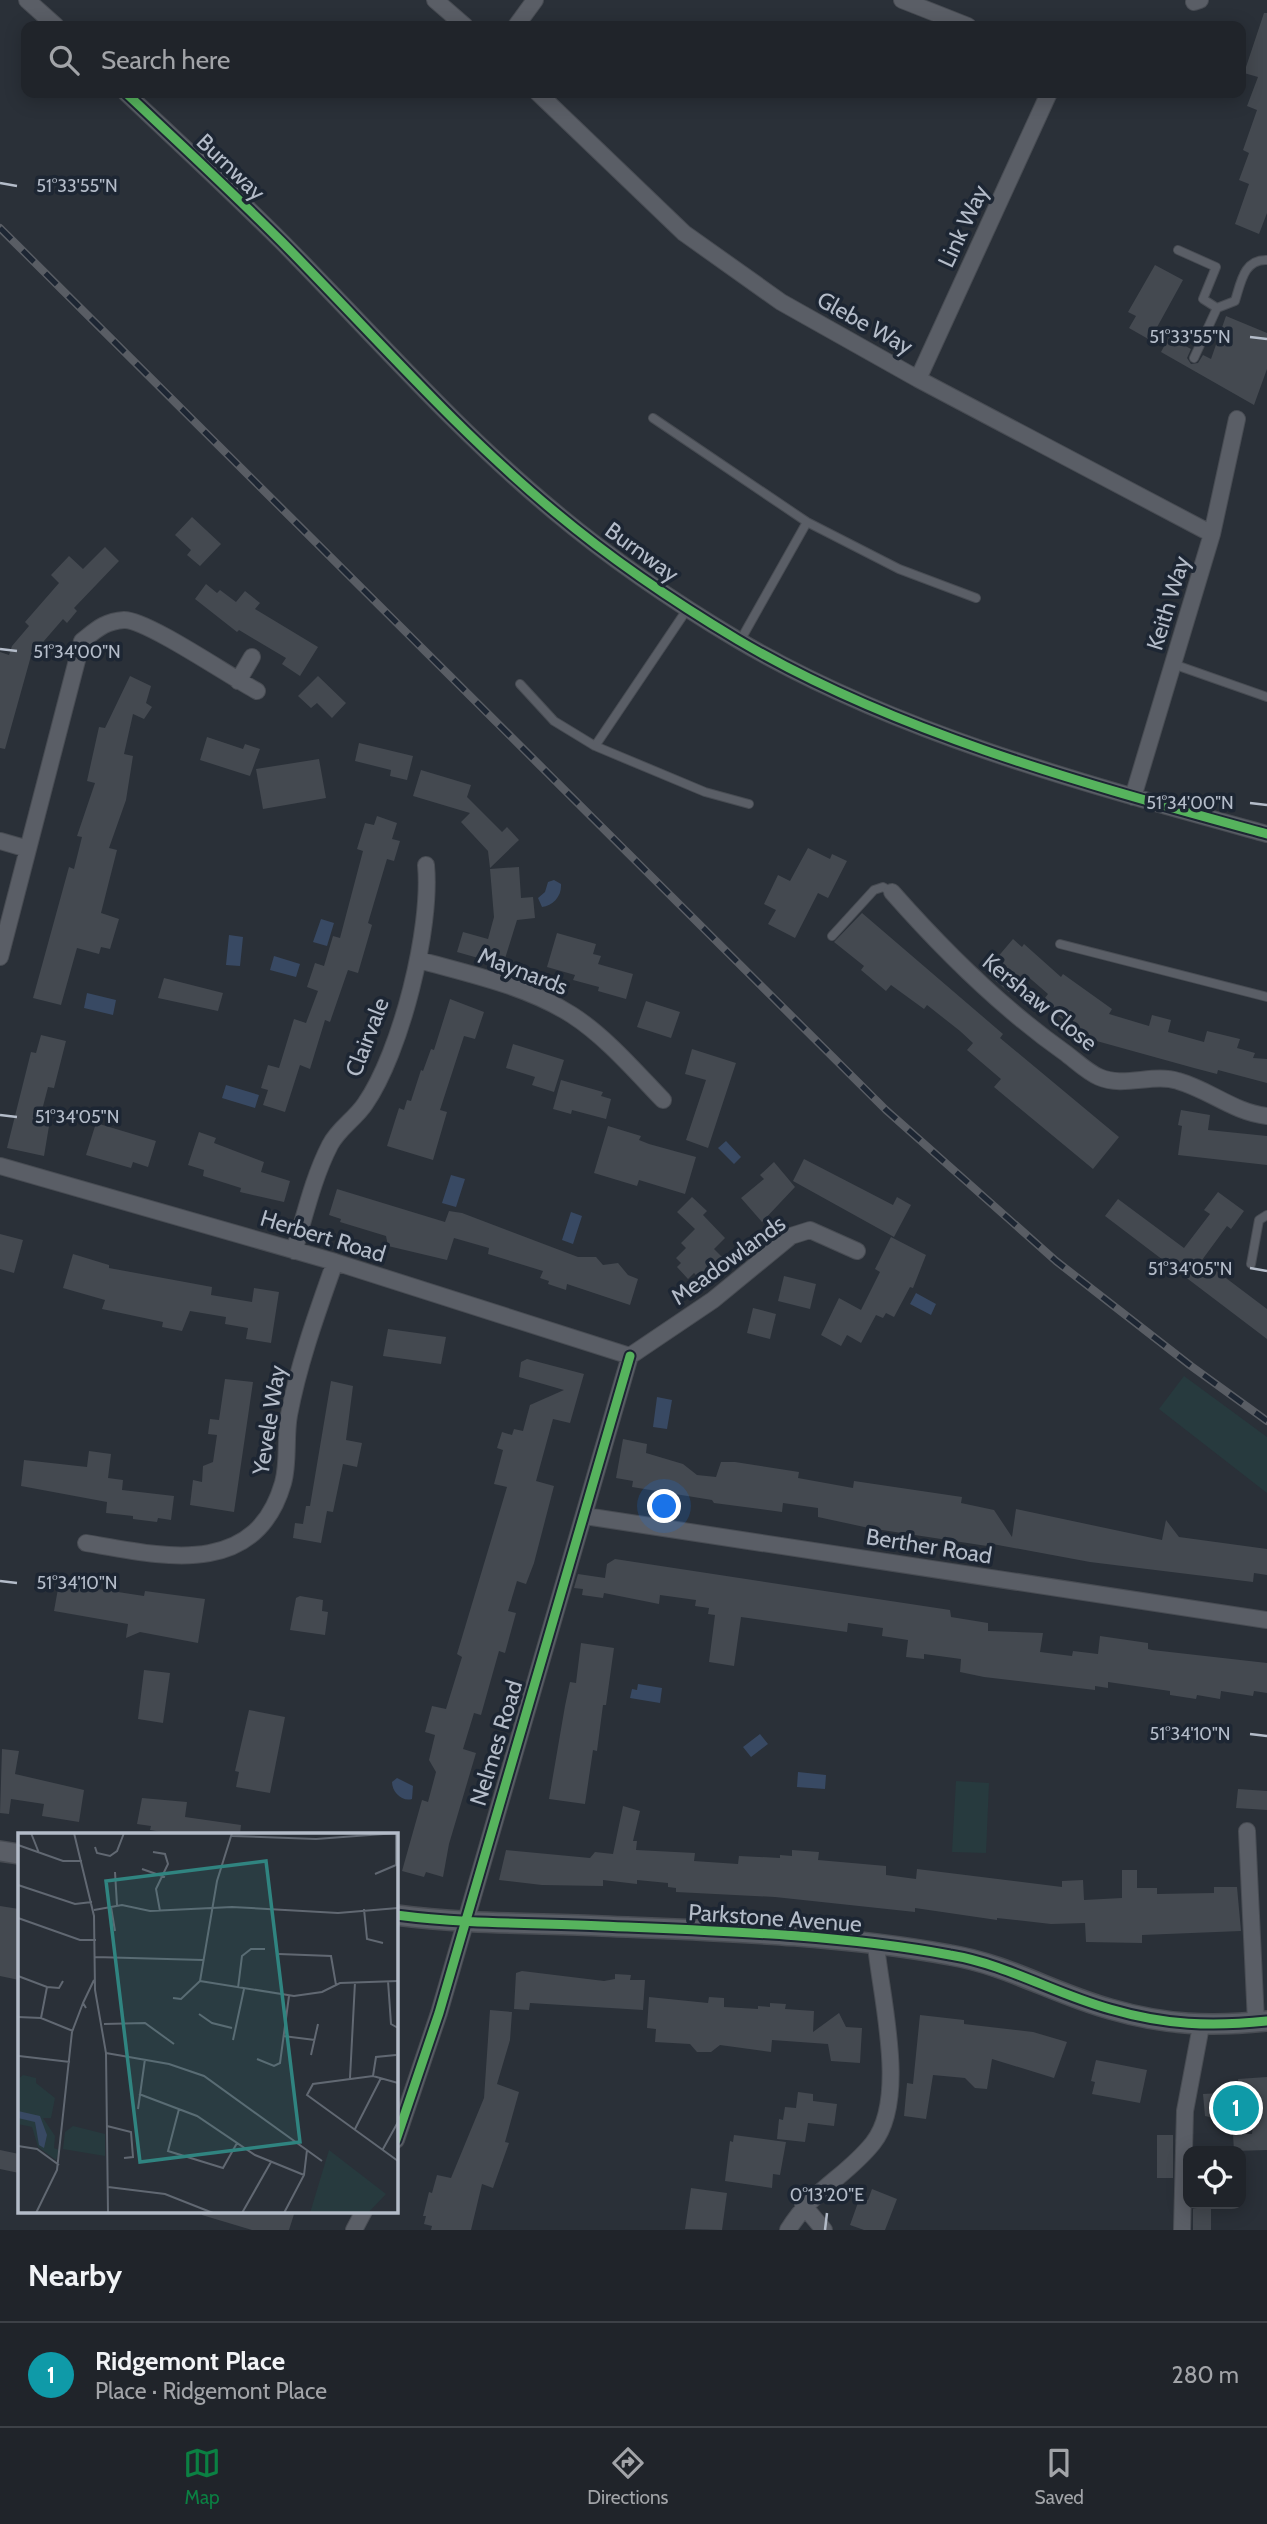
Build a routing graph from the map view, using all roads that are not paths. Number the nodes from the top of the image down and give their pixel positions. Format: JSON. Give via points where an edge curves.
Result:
{"nodes":[{"id":1,"x":27,"y":0,"type":"edge"},
{"id":2,"x":435,"y":0,"type":"edge"},
{"id":3,"x":535,"y":0,"type":"edge"},
{"id":4,"x":902,"y":0,"type":"edge"},
{"id":5,"x":50,"y":21,"type":"edge"},
{"id":6,"x":459,"y":21,"type":"edge"},
{"id":7,"x":520,"y":21,"type":"edge"},
{"id":8,"x":955,"y":21,"type":"edge"},
{"id":9,"x":130,"y":98,"type":"edge"},
{"id":10,"x":543,"y":98,"type":"edge"},
{"id":11,"x":1047,"y":98,"type":"edge"},
{"id":12,"x":1178,"y":250,"type":"dead end"},
{"id":13,"x":1267,"y":260,"type":"edge"},
{"id":14,"x":1217,"y":308,"type":"junction"},
{"id":15,"x":1194,"y":358,"type":"dead end"},
{"id":16,"x":918,"y":379,"type":"junction"},
{"id":17,"x":653,"y":418,"type":"dead end"},
{"id":18,"x":1237,"y":419,"type":"dead end"},
{"id":19,"x":807,"y":522,"type":"junction"},
{"id":20,"x":1212,"y":534,"type":"junction"},
{"id":21,"x":976,"y":598,"type":"dead end"},
{"id":22,"x":688,"y":608,"type":"junction"},
{"id":23,"x":740,"y":641,"type":"junction"},
{"id":24,"x":252,"y":657,"type":"dead end"},
{"id":25,"x":1173,"y":664,"type":"junction"},
{"id":26,"x":237,"y":681,"type":"junction"},
{"id":27,"x":520,"y":684,"type":"dead end"},
{"id":28,"x":257,"y":691,"type":"dead end"},
{"id":29,"x":1267,"y":697,"type":"edge"},
{"id":30,"x":595,"y":746,"type":"junction"},
{"id":31,"x":1133,"y":797,"type":"junction"},
{"id":32,"x":749,"y":804,"type":"dead end"},
{"id":33,"x":1267,"y":834,"type":"edge"},
{"id":34,"x":0,"y":841,"type":"edge"},
{"id":35,"x":27,"y":849,"type":"junction"},
{"id":36,"x":426,"y":865,"type":"dead end"},
{"id":37,"x":892,"y":892,"type":"joint"},
{"id":38,"x":832,"y":936,"type":"dead end"},
{"id":39,"x":1060,"y":944,"type":"dead end"},
{"id":40,"x":0,"y":957,"type":"edge"},
{"id":41,"x":419,"y":960,"type":"junction"},
{"id":42,"x":1267,"y":998,"type":"edge"},
{"id":43,"x":663,"y":1100,"type":"dead end"},
{"id":44,"x":1267,"y":1116,"type":"edge"},
{"id":45,"x":0,"y":1166,"type":"edge"},
{"id":46,"x":1267,"y":1215,"type":"edge"},
{"id":47,"x":294,"y":1251,"type":"junction"},
{"id":48,"x":857,"y":1251,"type":"dead end"},
{"id":49,"x":335,"y":1262,"type":"junction"},
{"id":50,"x":1251,"y":1264,"type":"dead end"},
{"id":51,"x":630,"y":1356,"type":"junction"},
{"id":52,"x":585,"y":1516,"type":"junction"},
{"id":53,"x":86,"y":1543,"type":"dead end"},
{"id":54,"x":1267,"y":1620,"type":"edge"},
{"id":55,"x":1247,"y":1831,"type":"dead end"},
{"id":56,"x":0,"y":1851,"type":"edge"},
{"id":57,"x":18,"y":1854,"type":"edge"},
{"id":58,"x":397,"y":1916,"type":"edge"},
{"id":59,"x":463,"y":1921,"type":"junction"},
{"id":60,"x":876,"y":1945,"type":"junction"},
{"id":61,"x":1260,"y":1978,"type":"edge"},
{"id":62,"x":1261,"y":2022,"type":"edge"},
{"id":63,"x":1201,"y":2026,"type":"junction"},
{"id":64,"x":397,"y":2137,"type":"edge"},
{"id":65,"x":803,"y":2206,"type":"junction"},
{"id":66,"x":364,"y":2212,"type":"edge"},
{"id":67,"x":355,"y":2230,"type":"edge"},
{"id":68,"x":788,"y":2230,"type":"edge"},
{"id":69,"x":824,"y":2230,"type":"edge"},
{"id":70,"x":1182,"y":2230,"type":"edge"}],
"edges":[{"from":1,"to":5,"type":"street"},
{"from":2,"to":6,"type":"street"},
{"from":3,"to":7,"type":"street"},
{"from":4,"to":8,"type":"street"},
{"from":9,"to":22,"type":"street","name":"Burnway","via":[[279,240],[455,421],[556,513]]},
{"from":10,"to":16,"type":"street","name":"Glebe Way","via":[[684,233],[781,302]]},
{"from":11,"to":16,"type":"street","name":"Link Way"},
{"from":12,"to":14,"type":"lane","via":[[1216,268],[1203,299]]},
{"from":13,"to":14,"type":"lane","via":[[1248,266],[1234,301]]},
{"from":14,"to":15,"type":"lane"},
{"from":16,"to":20,"type":"street","name":"Glebe Way"},
{"from":17,"to":19,"type":"lane"},
{"from":18,"to":20,"type":"street","name":"Keith Way"},
{"from":19,"to":21,"type":"lane","via":[[900,569]]},
{"from":19,"to":23,"type":"lane"},
{"from":20,"to":25,"type":"street","name":"Keith Way"},
{"from":22,"to":23,"type":"street","name":"Burnway"},
{"from":22,"to":30,"type":"lane"},
{"from":23,"to":31,"type":"street","name":"Burnway","via":[[815,681],[951,738]]},
{"from":24,"to":26,"type":"street"},
{"from":25,"to":29,"type":"lane"},
{"from":25,"to":31,"type":"street","name":"Keith Way"},
{"from":26,"to":28,"type":"street"},
{"from":26,"to":35,"type":"street","via":[[127,620],[104,624],[82,641]]},
{"from":27,"to":30,"type":"lane","via":[[554,721]]},
{"from":30,"to":32,"type":"lane","via":[[705,792]]},
{"from":31,"to":33,"type":"street","name":"Burnway"},
{"from":34,"to":35,"type":"street"},
{"from":35,"to":40,"type":"street"},
{"from":36,"to":41,"type":"street","name":"Clairvale","via":[[428,914]]},
{"from":37,"to":38,"type":"lane","via":[[883,887],[874,890]]},
{"from":37,"to":44,"type":"street","name":"Kershaw Close","via":[[951,959],[1042,1037],[1099,1077],[1164,1076],[1246,1113]]},
{"from":39,"to":42,"type":"lane"},
{"from":41,"to":43,"type":"street","name":"Maynards","via":[[491,980],[572,1015]]},
{"from":41,"to":47,"type":"street","name":"Clairvale","via":[[387,1063],[365,1105],[332,1140]]},
{"from":45,"to":47,"type":"street","name":"Herbert Road"},
{"from":46,"to":50,"type":"lane","via":[[1259,1220]]},
{"from":47,"to":49,"type":"street","name":"Herbert Road"},
{"from":48,"to":51,"type":"street","name":"Meadowlands","via":[[810,1230],[791,1237],[713,1300]]},
{"from":49,"to":51,"type":"street","name":"Herbert Road"},
{"from":49,"to":53,"type":"street","name":"Yevele Way","via":[[295,1384],[284,1481],[272,1514],[230,1549],[195,1556]]},
{"from":51,"to":52,"type":"street","name":"Nelmes Road"},
{"from":52,"to":54,"type":"street","name":"Berther Road"},
{"from":52,"to":59,"type":"street","name":"Nelmes Road"},
{"from":55,"to":61,"type":"street"},
{"from":56,"to":57,"type":"street"},
{"from":58,"to":59,"type":"street","name":"Parkstone Avenue"},
{"from":59,"to":60,"type":"street","name":"Parkstone Avenue","via":[[615,1926]]},
{"from":59,"to":64,"type":"street","name":"Nelmes Road","via":[[439,2013]]},
{"from":60,"to":63,"type":"street","name":"Parkstone Avenue","via":[[986,1963],[1109,2009]]},
{"from":60,"to":65,"type":"street","via":[[892,2051],[885,2122],[873,2143]]},
{"from":61,"to":62,"type":"street"},
{"from":62,"to":63,"type":"street","name":"Parkstone Avenue"},
{"from":63,"to":70,"type":"street","via":[[1185,2111]]},
{"from":65,"to":68,"type":"street"},
{"from":65,"to":69,"type":"street"},
{"from":66,"to":67,"type":"street"}]}
